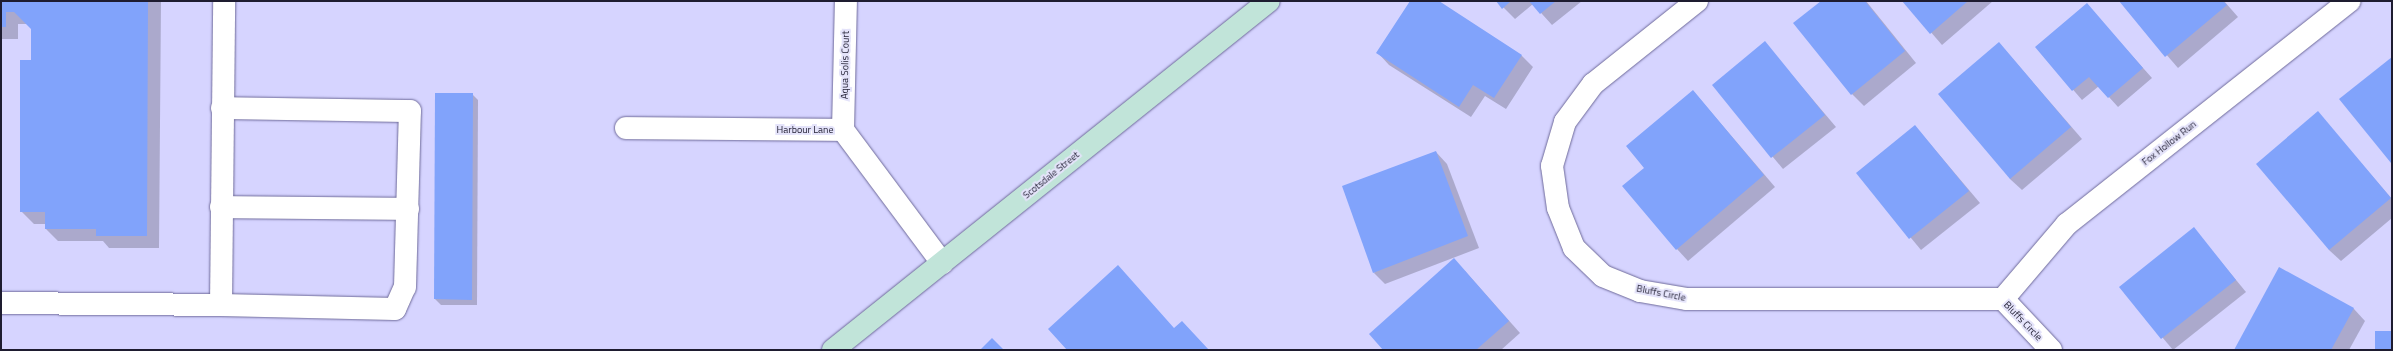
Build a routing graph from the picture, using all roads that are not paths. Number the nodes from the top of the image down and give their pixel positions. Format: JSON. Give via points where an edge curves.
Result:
{"nodes":[{"id":1,"x":224,"y":1,"type":"edge"},
{"id":2,"x":846,"y":1,"type":"edge"},
{"id":3,"x":1269,"y":1,"type":"edge"},
{"id":4,"x":1696,"y":1,"type":"edge"},
{"id":5,"x":2349,"y":1,"type":"edge"},
{"id":6,"x":222,"y":108,"type":"junction"},
{"id":7,"x":626,"y":128,"type":"dead end"},
{"id":8,"x":843,"y":130,"type":"junction"},
{"id":9,"x":221,"y":207,"type":"junction"},
{"id":10,"x":408,"y":209,"type":"junction"},
{"id":11,"x":942,"y":262,"type":"junction"},
{"id":12,"x":2003,"y":300,"type":"junction"},
{"id":13,"x":1,"y":303,"type":"edge"},
{"id":14,"x":221,"y":305,"type":"junction"},
{"id":15,"x":833,"y":350,"type":"edge"},
{"id":16,"x":2051,"y":350,"type":"edge"}],
"edges":[{"from":1,"to":6,"type":"street"},
{"from":2,"to":8,"type":"street","name":"Aqua Solis Court"},
{"from":3,"to":11,"type":"street","name":"Scotsdale Street"},
{"from":4,"to":12,"type":"street","name":"Bluffs Circle","via":[[1592,84],[1566,122],[1552,166],[1558,208],[1574,248],[1604,276],[1640,291],[1687,299]]},
{"from":5,"to":12,"type":"street","name":"Fox Hollow Run","via":[[2067,224]]},
{"from":6,"to":9,"type":"street"},
{"from":6,"to":10,"type":"street","via":[[410,111]]},
{"from":7,"to":8,"type":"street","name":"Harbour Lane"},
{"from":8,"to":11,"type":"street","name":"Harbour Lane"},
{"from":9,"to":10,"type":"street"},
{"from":9,"to":14,"type":"street"},
{"from":10,"to":14,"type":"street","via":[[406,287],[394,310]]},
{"from":11,"to":15,"type":"street","name":"Scotsdale Street"},
{"from":12,"to":16,"type":"street","name":"Bluffs Circle"},
{"from":13,"to":14,"type":"street"}]}
